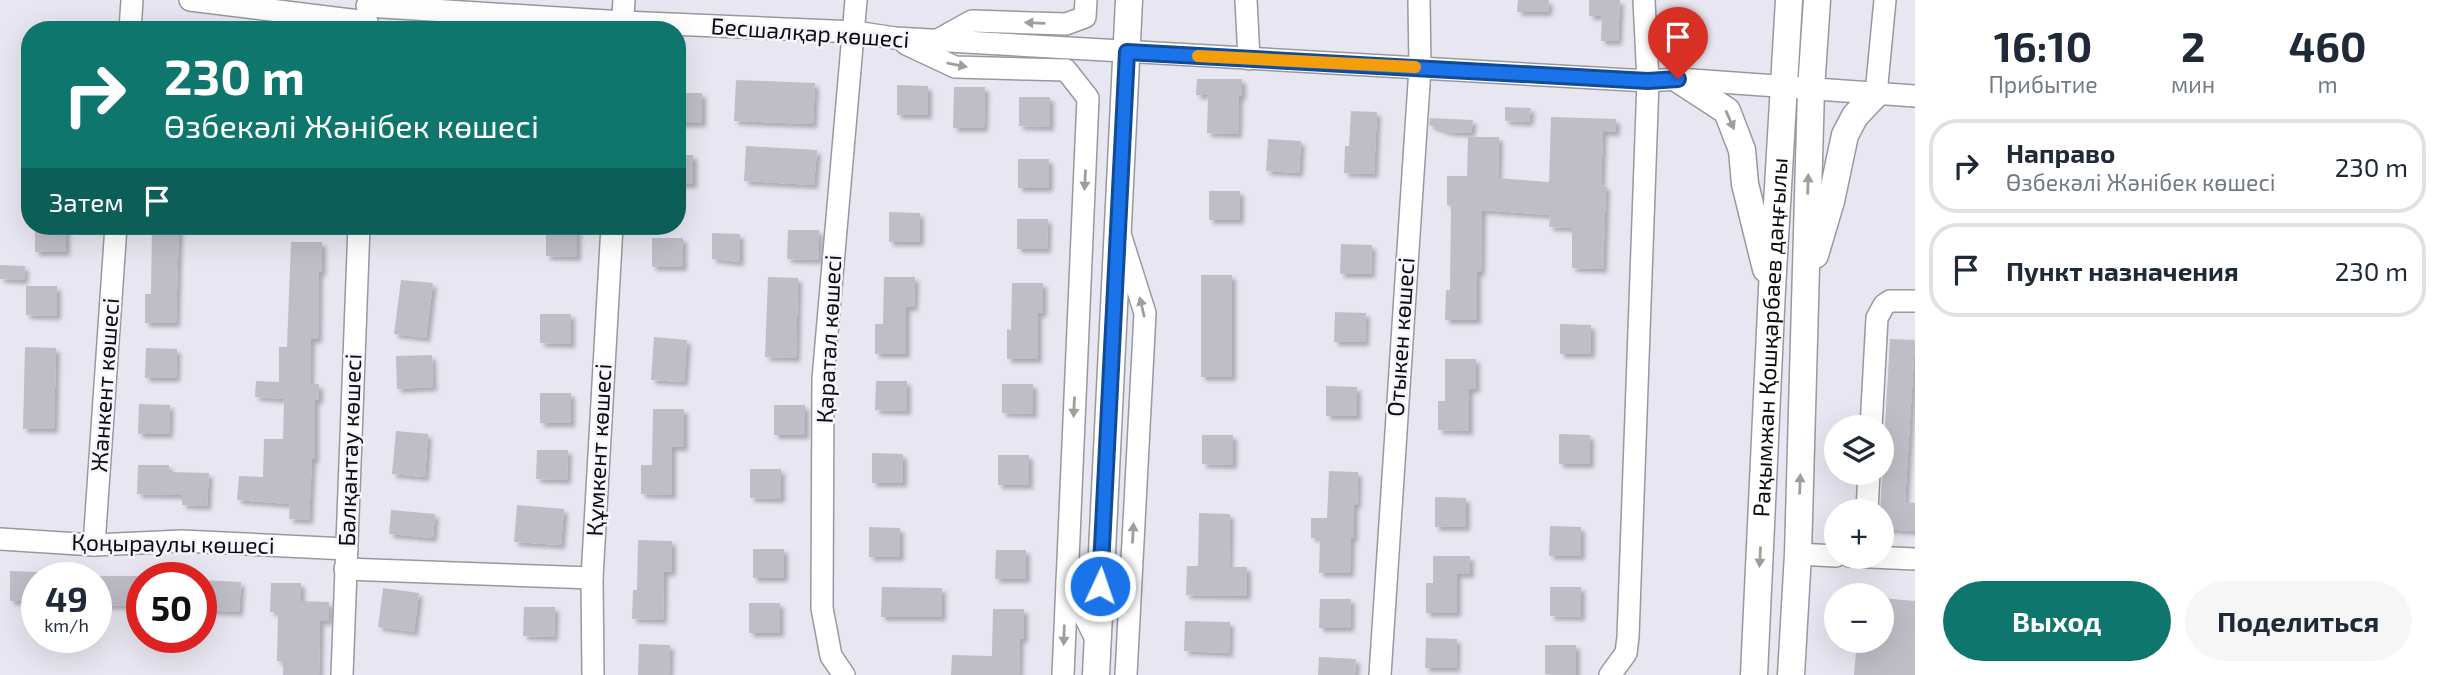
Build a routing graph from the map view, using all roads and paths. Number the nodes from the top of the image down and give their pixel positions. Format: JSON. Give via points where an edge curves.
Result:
{"nodes":[{"id":1,"x":132,"y":0,"type":"edge"},
{"id":2,"x":190,"y":0,"type":"edge"},
{"id":3,"x":624,"y":0,"type":"edge"},
{"id":4,"x":856,"y":0,"type":"edge"},
{"id":5,"x":1086,"y":0,"type":"edge"},
{"id":6,"x":1129,"y":0,"type":"edge"},
{"id":7,"x":1246,"y":0,"type":"edge"},
{"id":8,"x":1419,"y":0,"type":"edge"},
{"id":9,"x":1644,"y":0,"type":"edge"},
{"id":10,"x":1789,"y":0,"type":"edge"},
{"id":11,"x":1817,"y":0,"type":"edge"},
{"id":12,"x":1828,"y":0,"type":"edge"},
{"id":13,"x":1885,"y":0,"type":"edge"},
{"id":14,"x":367,"y":14,"type":"edge"},
{"id":15,"x":131,"y":21,"type":"edge"},
{"id":16,"x":516,"y":21,"type":"edge"},
{"id":17,"x":623,"y":21,"type":"edge"},
{"id":18,"x":686,"y":28,"type":"edge"},
{"id":19,"x":855,"y":32,"type":"junction"},
{"id":20,"x":1815,"y":33,"type":"junction"},
{"id":21,"x":895,"y":38,"type":"junction"},
{"id":22,"x":936,"y":41,"type":"junction"},
{"id":23,"x":1127,"y":52,"type":"junction"},
{"id":24,"x":1249,"y":59,"type":"junction"},
{"id":25,"x":1420,"y":68,"type":"junction"},
{"id":26,"x":1678,"y":79,"type":"junction"},
{"id":27,"x":1648,"y":81,"type":"junction"},
{"id":28,"x":1784,"y":88,"type":"junction"},
{"id":29,"x":1811,"y":89,"type":"junction"},
{"id":30,"x":1876,"y":94,"type":"junction"},
{"id":31,"x":1915,"y":96,"type":"edge"},
{"id":32,"x":1118,"y":229,"type":"junction"},
{"id":33,"x":115,"y":235,"type":"edge"},
{"id":34,"x":359,"y":235,"type":"edge"},
{"id":35,"x":611,"y":235,"type":"edge"},
{"id":36,"x":1805,"y":287,"type":"junction"},
{"id":37,"x":1772,"y":289,"type":"junction"},
{"id":38,"x":1915,"y":301,"type":"edge"},
{"id":39,"x":1872,"y":415,"type":"edge"},
{"id":40,"x":0,"y":539,"type":"edge"},
{"id":41,"x":94,"y":545,"type":"junction"},
{"id":42,"x":1798,"y":554,"type":"junction"},
{"id":43,"x":1824,"y":555,"type":"edge"},
{"id":44,"x":1894,"y":558,"type":"edge"},
{"id":45,"x":346,"y":559,"type":"junction"},
{"id":46,"x":1915,"y":559,"type":"edge"},
{"id":47,"x":592,"y":578,"type":"junction"},
{"id":48,"x":1066,"y":579,"type":"junction"},
{"id":49,"x":1097,"y":641,"type":"junction"},
{"id":50,"x":342,"y":675,"type":"edge"},
{"id":51,"x":593,"y":675,"type":"edge"},
{"id":52,"x":844,"y":675,"type":"edge"},
{"id":53,"x":1063,"y":675,"type":"edge"},
{"id":54,"x":1096,"y":675,"type":"edge"},
{"id":55,"x":1126,"y":675,"type":"edge"},
{"id":56,"x":1380,"y":675,"type":"edge"},
{"id":57,"x":1610,"y":675,"type":"edge"},
{"id":58,"x":1755,"y":675,"type":"edge"},
{"id":59,"x":1791,"y":675,"type":"edge"}],
"edges":[{"from":1,"to":15,"type":"street"},
{"from":2,"to":14,"type":"street","name":"Бесшалқар көшесі"},
{"from":3,"to":17,"type":"street"},
{"from":4,"to":19,"type":"street","name":"Қаратал көшесі"},
{"from":5,"to":22,"type":"street","one_way":true,"via":[[1085,17],[1066,24],[972,21]]},
{"from":6,"to":23,"type":"main road"},
{"from":7,"to":24,"type":"street"},
{"from":8,"to":25,"type":"street","name":"Отыкен көшесі"},
{"from":9,"to":27,"type":"street"},
{"from":10,"to":28,"type":"main road","name":"Рақымжан Қошқарбаев даңғылы"},
{"from":11,"to":20,"type":"main road","name":"Рақымжан Қошқарбаев даңғылы"},
{"from":12,"to":20,"type":"main road"},
{"from":13,"to":30,"type":"street"},
{"from":14,"to":16,"type":"street","name":"Бесшалқар көшесі"},
{"from":18,"to":19,"type":"street","name":"Бесшалқар көшесі"},
{"from":19,"to":21,"type":"street","name":"Бесшалқар көшесі"},
{"from":19,"to":52,"type":"street","name":"Қаратал көшесі","via":[[823,379],[822,608],[831,656]]},
{"from":20,"to":29,"type":"main road","name":"Рақымжан Қошқарбаев даңғылы"},
{"from":21,"to":22,"type":"street","name":"Бесшалқар көшесі"},
{"from":21,"to":48,"type":"street","one_way":true,"via":[[955,66],[1066,70],[1088,98]]},
{"from":22,"to":23,"type":"street","name":"Бесшалқар көшесі"},
{"from":23,"to":24,"type":"street","name":"Бесшалқар көшесі"},
{"from":23,"to":32,"type":"main road"},
{"from":24,"to":25,"type":"street","name":"Бесшалқар көшесі"},
{"from":25,"to":27,"type":"street","name":"Бесшалқар көшесі"},
{"from":25,"to":56,"type":"street","name":"Отыкен көшесі"},
{"from":26,"to":27,"type":"street","name":"Бесшалқар көшесі"},
{"from":26,"to":28,"type":"street","name":"Бесшалқар көшесі"},
{"from":26,"to":37,"type":"main road","one_way":true,"via":[[1727,111],[1742,150],[1756,235]]},
{"from":27,"to":57,"type":"street","via":[[1628,638],[1626,653]]},
{"from":28,"to":29,"type":"street","name":"Бесшалқар көшесі"},
{"from":28,"to":37,"type":"main road","name":"Рақымжан Қошқарбаев даңғылы"},
{"from":29,"to":30,"type":"street","name":"Бесшалқар көшесі"},
{"from":36,"to":29,"type":"main road","name":"Рақымжан Қошқарбаев даңғылы","one_way":true},
{"from":30,"to":31,"type":"street","name":"Бесшалқар көшесі"},
{"from":30,"to":36,"type":"main road","via":[[1845,135]]},
{"from":32,"to":49,"type":"main road"},
{"from":55,"to":32,"type":"street","one_way":true,"via":[[1145,313]]},
{"from":33,"to":41,"type":"street","name":"Жанкент көшесі"},
{"from":34,"to":45,"type":"street","name":"Балқантау көшесі"},
{"from":35,"to":47,"type":"street","name":"Құмкент көшесі"},
{"from":42,"to":36,"type":"main road","name":"Рақымжан Қошқарбаев даңғылы","one_way":true},
{"from":37,"to":58,"type":"main road","name":"Рақымжан Қошқарбаев даңғылы","one_way":true},
{"from":38,"to":39,"type":"street","via":[[1891,301],[1879,310]]},
{"from":40,"to":41,"type":"street","name":"Қоңыраулы көшесі"},
{"from":41,"to":45,"type":"street","name":"Қоңыраулы көшесі","via":[[182,541]]},
{"from":42,"to":43,"type":"street"},
{"from":42,"to":59,"type":"main road","name":"Рақымжан Қошқарбаев даңғылы"},
{"from":44,"to":46,"type":"street"},
{"from":45,"to":47,"type":"street","name":"Қоңыраулы көшесі"},
{"from":45,"to":50,"type":"street","name":"Балқантау көшесі"},
{"from":47,"to":51,"type":"street","name":"Құмкент көшесі"},
{"from":48,"to":49,"type":"street"},
{"from":48,"to":53,"type":"street","one_way":true},
{"from":49,"to":54,"type":"main road"}]}
